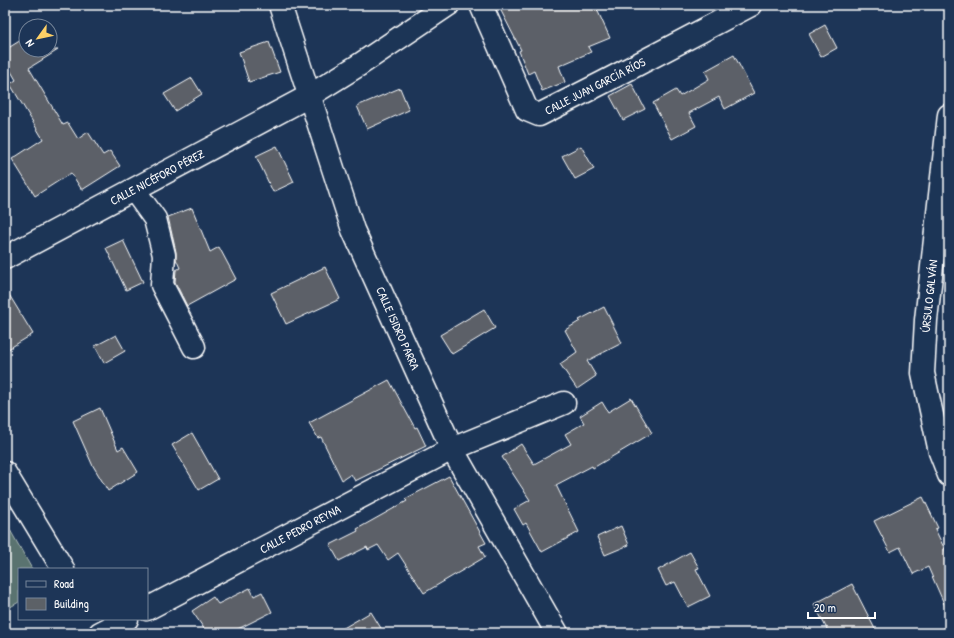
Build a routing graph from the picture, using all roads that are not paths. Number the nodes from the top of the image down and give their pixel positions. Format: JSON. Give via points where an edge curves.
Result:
{"nodes":[{"id":1,"x":280,"y":5,"type":"edge"},
{"id":2,"x":448,"y":5,"type":"edge"},
{"id":3,"x":481,"y":5,"type":"edge"},
{"id":4,"x":739,"y":8,"type":"edge"},
{"id":5,"x":309,"y":96,"type":"junction"},
{"id":6,"x":949,"y":115,"type":"edge"},
{"id":7,"x":134,"y":190,"type":"junction"},
{"id":8,"x":5,"y":258,"type":"edge"},
{"id":9,"x":194,"y":347,"type":"dead end"},
{"id":10,"x":564,"y":403,"type":"dead end"},
{"id":11,"x":452,"y":449,"type":"junction"},
{"id":12,"x":5,"y":473,"type":"edge"},
{"id":13,"x":949,"y":475,"type":"edge"},
{"id":14,"x":62,"y":568,"type":"edge"},
{"id":15,"x":148,"y":608,"type":"edge"},
{"id":16,"x":124,"y":620,"type":"edge"},
{"id":17,"x":100,"y":629,"type":"edge"},
{"id":18,"x":557,"y":633,"type":"edge"}],
"edges":[{"from":1,"to":5,"type":"street","name":"CALLE ISIDRO PARRA"},
{"from":2,"to":5,"type":"street","name":"CALLE NICÉFORO PÉREZ"},
{"from":3,"to":4,"type":"street","name":"CALLE JUAN GARCÍA RÍOS","via":[[527,110],[539,115]]},
{"from":5,"to":7,"type":"street","name":"CALLE NICÉFORO PÉREZ"},
{"from":5,"to":11,"type":"street","name":"CALLE ISIDRO PARRA","via":[[353,230]]},
{"from":6,"to":13,"type":"street","name":"ÚRSULO GALVÁN","via":[[926,320],[923,373],[940,452]]},
{"from":7,"to":8,"type":"street","name":"CALLE NICÉFORO PÉREZ"},
{"from":7,"to":9,"type":"street","via":[[155,219],[164,255],[162,285]]},
{"from":10,"to":11,"type":"street","name":"CALLE PEDRO REYNA"},
{"from":11,"to":15,"type":"street","name":"CALLE PEDRO REYNA"},
{"from":11,"to":18,"type":"street","name":"CALLE ISIDRO PARRA"},
{"from":12,"to":14,"type":"street"},
{"from":16,"to":17,"type":"street"}]}
